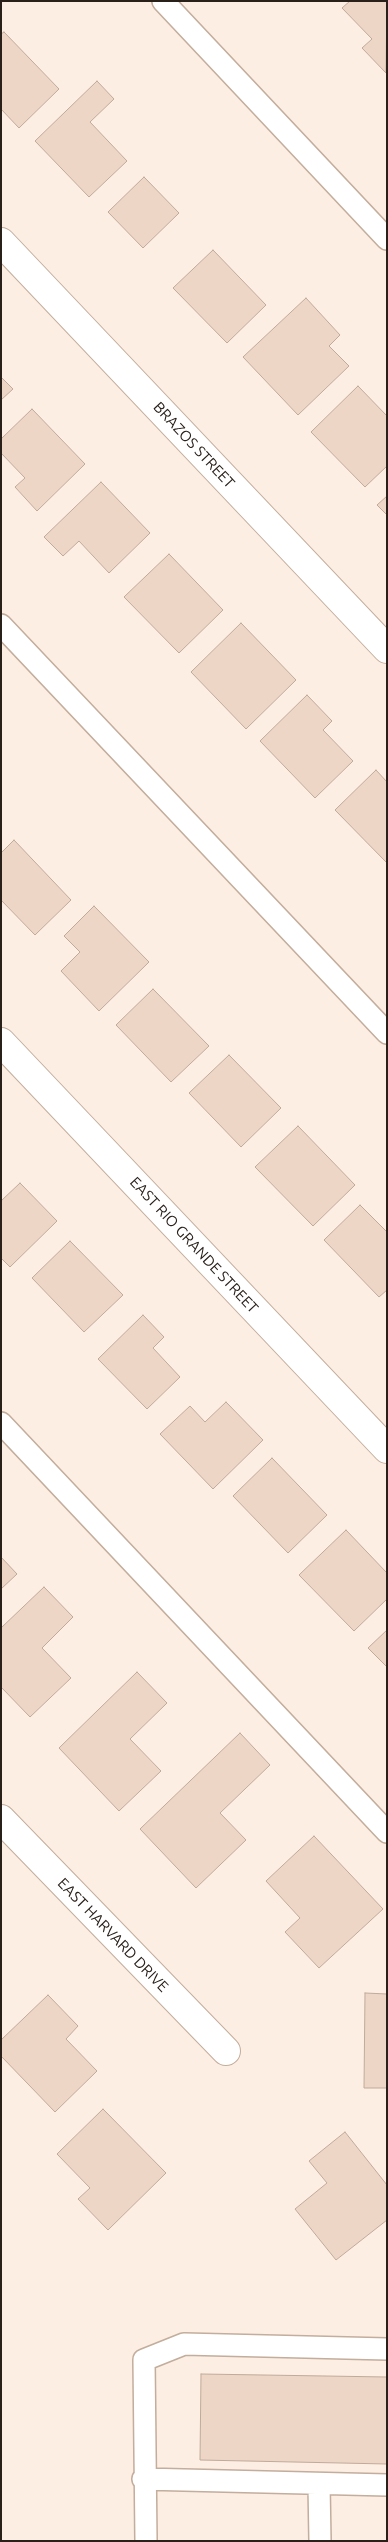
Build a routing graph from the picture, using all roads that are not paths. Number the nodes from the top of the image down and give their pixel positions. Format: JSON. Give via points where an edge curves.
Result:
{"nodes":[{"id":1,"x":163,"y":1,"type":"edge"},
{"id":2,"x":387,"y":239,"type":"edge"},
{"id":3,"x":1,"y":242,"type":"edge"},
{"id":4,"x":1,"y":625,"type":"edge"},
{"id":5,"x":387,"y":648,"type":"edge"},
{"id":6,"x":387,"y":1033,"type":"edge"},
{"id":7,"x":1,"y":1042,"type":"edge"},
{"id":8,"x":1,"y":1423,"type":"edge"},
{"id":9,"x":387,"y":1449,"type":"edge"},
{"id":10,"x":1,"y":1819,"type":"edge"},
{"id":11,"x":387,"y":1832,"type":"edge"},
{"id":12,"x":226,"y":2051,"type":"dead end"},
{"id":13,"x":387,"y":2348,"type":"edge"},
{"id":14,"x":144,"y":2479,"type":"junction"},
{"id":15,"x":387,"y":2484,"type":"edge"},
{"id":16,"x":320,"y":2485,"type":"junction"},
{"id":17,"x":146,"y":2541,"type":"edge"},
{"id":18,"x":320,"y":2541,"type":"edge"}],
"edges":[{"from":1,"to":2,"type":"lane"},
{"from":3,"to":5,"type":"street","name":"BRAZOS STREET"},
{"from":4,"to":6,"type":"lane"},
{"from":7,"to":9,"type":"street","name":"EAST RIO GRANDE STREET"},
{"from":8,"to":11,"type":"lane"},
{"from":10,"to":12,"type":"street","name":"EAST HARVARD DRIVE"},
{"from":13,"to":14,"type":"lane","via":[[184,2344],[144,2360]]},
{"from":14,"to":16,"type":"lane"},
{"from":14,"to":17,"type":"lane"},
{"from":15,"to":16,"type":"lane"},
{"from":16,"to":18,"type":"lane"}]}
